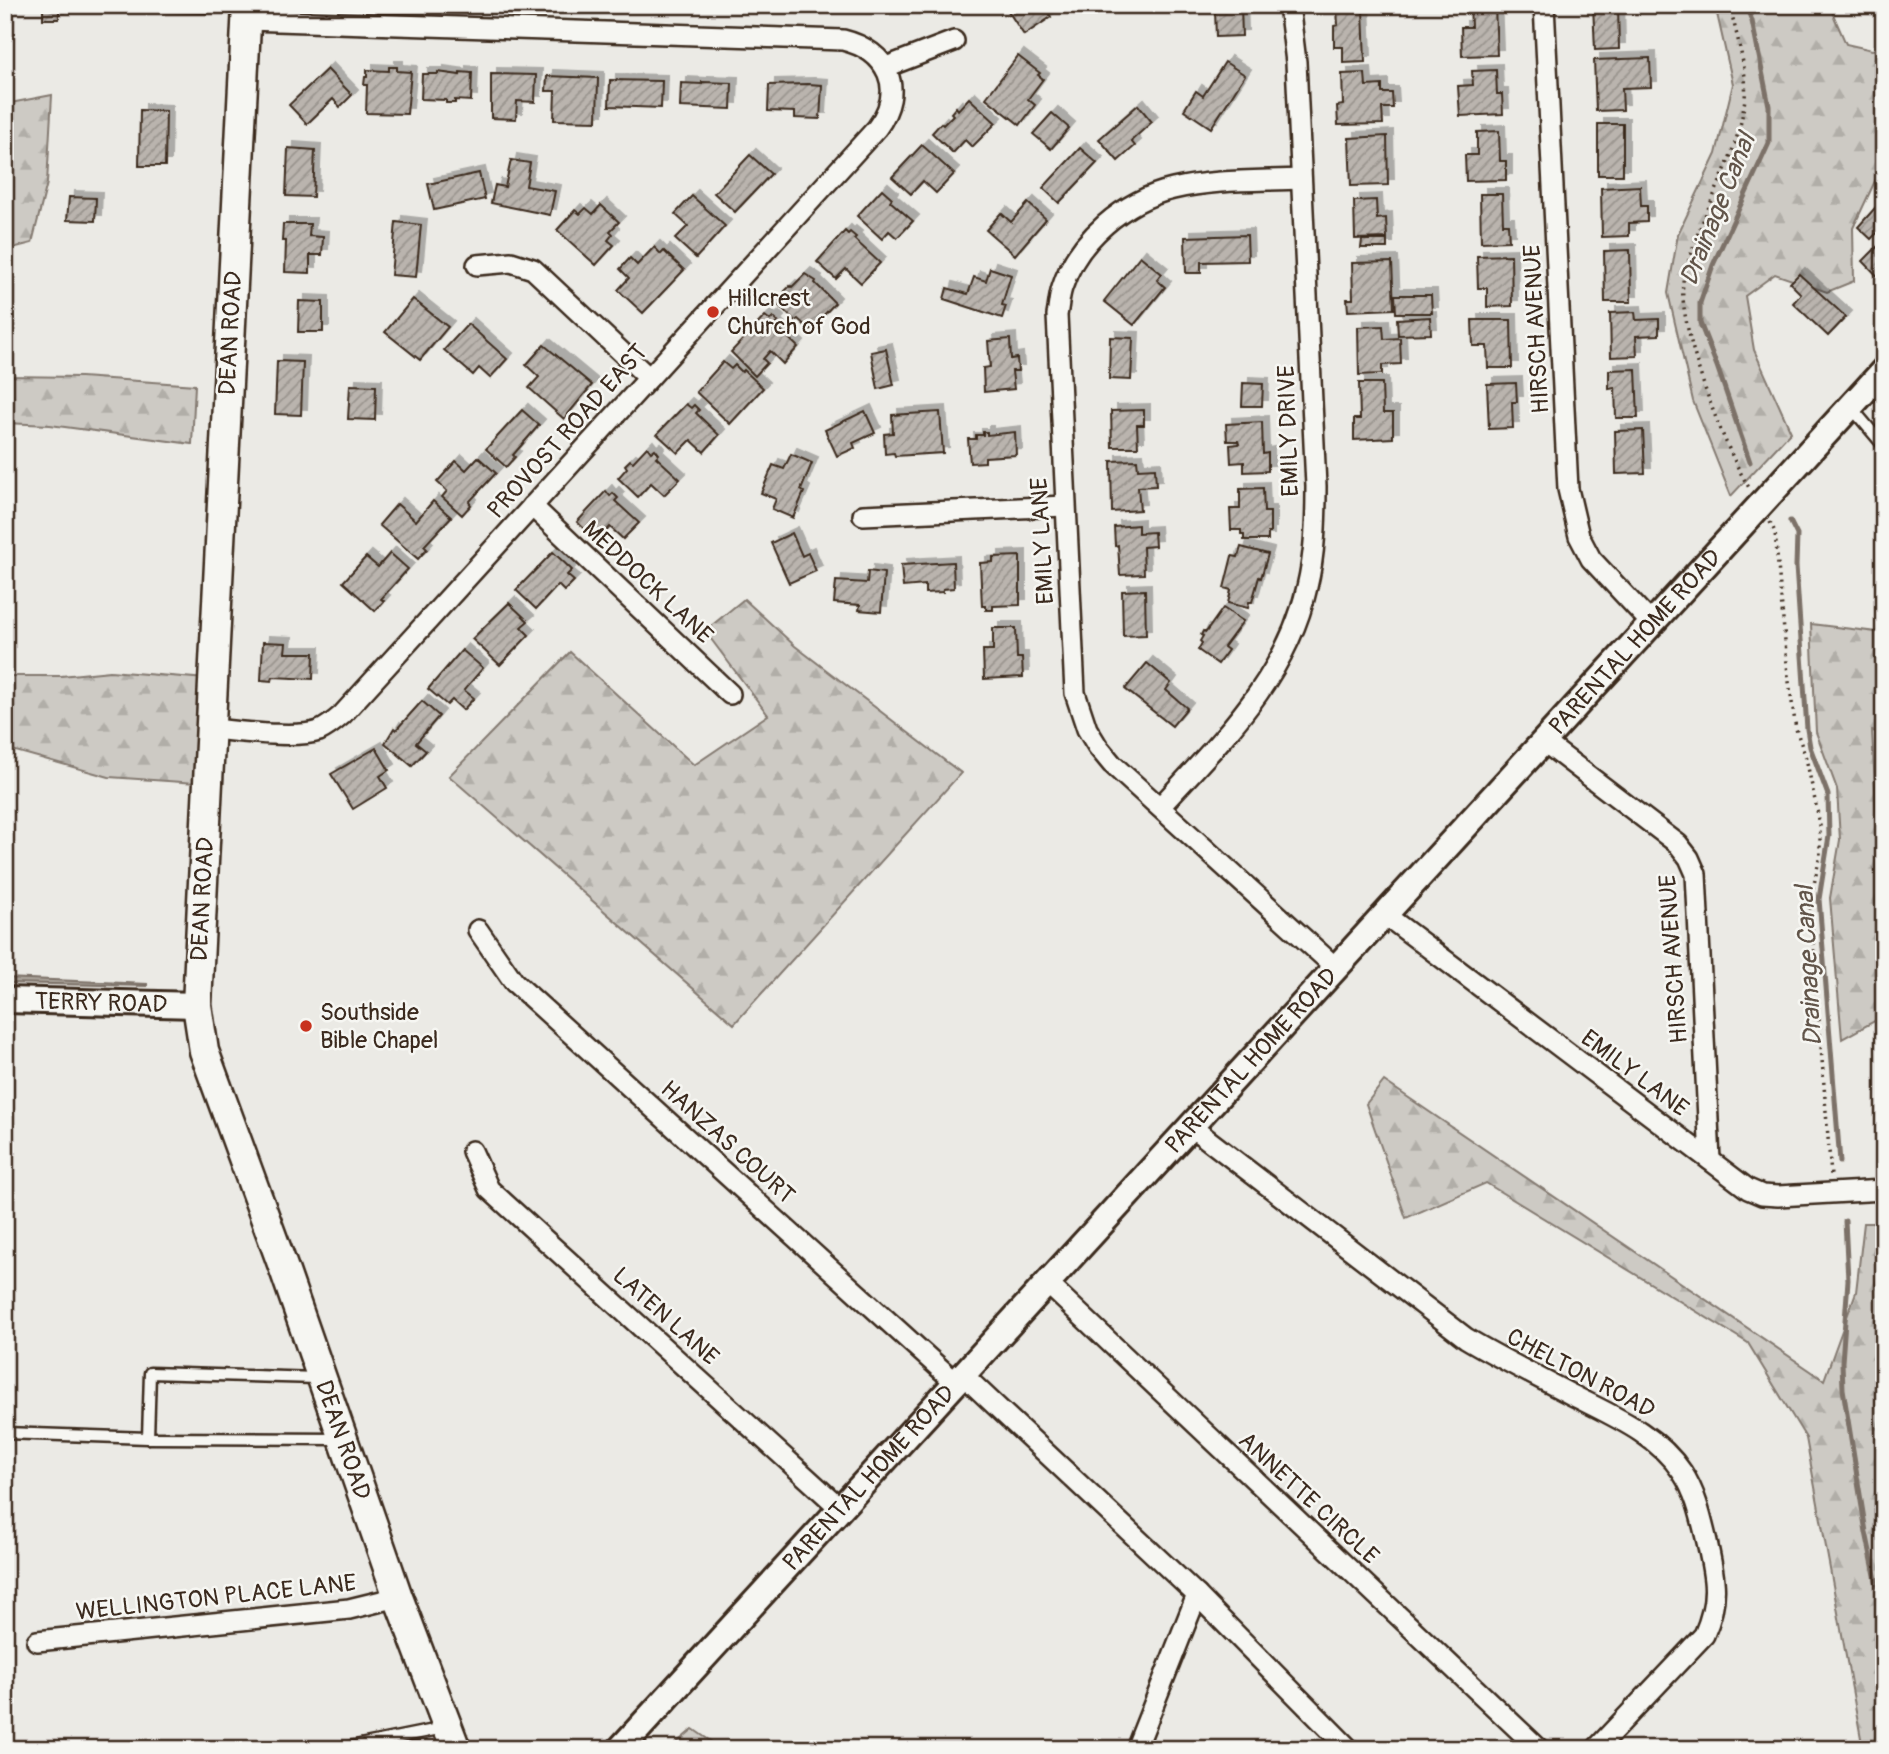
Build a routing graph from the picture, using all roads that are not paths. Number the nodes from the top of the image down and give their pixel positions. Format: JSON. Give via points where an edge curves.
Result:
{"nodes":[{"id":1,"x":1289,"y":5,"type":"edge"},
{"id":2,"x":1544,"y":5,"type":"edge"},
{"id":3,"x":247,"y":12,"type":"edge"},
{"id":4,"x":954,"y":41,"type":"dead end"},
{"id":5,"x":886,"y":66,"type":"junction"},
{"id":6,"x":1301,"y":179,"type":"junction"},
{"id":7,"x":477,"y":265,"type":"dead end"},
{"id":8,"x":1884,"y":370,"type":"edge"},
{"id":9,"x":649,"y":377,"type":"junction"},
{"id":10,"x":1851,"y":407,"type":"junction"},
{"id":11,"x":1884,"y":446,"type":"edge"},
{"id":12,"x":532,"y":506,"type":"junction"},
{"id":13,"x":1065,"y":506,"type":"junction"},
{"id":14,"x":863,"y":515,"type":"dead end"},
{"id":15,"x":1651,"y":623,"type":"junction"},
{"id":16,"x":730,"y":694,"type":"dead end"},
{"id":17,"x":211,"y":729,"type":"junction"},
{"id":18,"x":1543,"y":741,"type":"junction"},
{"id":19,"x":1160,"y":807,"type":"junction"},
{"id":20,"x":1384,"y":914,"type":"junction"},
{"id":21,"x":478,"y":930,"type":"dead end"},
{"id":22,"x":1335,"y":967,"type":"junction"},
{"id":23,"x":5,"y":1000,"type":"edge"},
{"id":24,"x":197,"y":1005,"type":"junction"},
{"id":25,"x":1190,"y":1126,"type":"junction"},
{"id":26,"x":472,"y":1151,"type":"dead end"},
{"id":27,"x":1710,"y":1160,"type":"junction"},
{"id":28,"x":1884,"y":1189,"type":"edge"},
{"id":29,"x":1046,"y":1282,"type":"junction"},
{"id":30,"x":321,"y":1378,"type":"junction"},
{"id":31,"x":959,"y":1378,"type":"junction"},
{"id":32,"x":5,"y":1433,"type":"edge"},
{"id":33,"x":148,"y":1438,"type":"junction"},
{"id":34,"x":344,"y":1439,"type":"junction"},
{"id":35,"x":840,"y":1508,"type":"junction"},
{"id":36,"x":1197,"y":1595,"type":"junction"},
{"id":37,"x":398,"y":1597,"type":"junction"},
{"id":38,"x":37,"y":1641,"type":"dead end"},
{"id":39,"x":452,"y":1738,"type":"edge"},
{"id":40,"x":340,"y":1749,"type":"edge"},
{"id":41,"x":620,"y":1749,"type":"edge"},
{"id":42,"x":1136,"y":1749,"type":"edge"},
{"id":43,"x":1349,"y":1749,"type":"edge"},
{"id":44,"x":1539,"y":1749,"type":"edge"},
{"id":45,"x":1596,"y":1749,"type":"edge"}],
"edges":[{"from":1,"to":6,"type":"street","name":"EMILY DRIVE"},
{"from":2,"to":15,"type":"street","name":"HIRSCH AVENUE","via":[[1568,489],[1579,536],[1591,559]]},
{"from":3,"to":5,"type":"street","via":[[843,40],[874,53]]},
{"from":3,"to":17,"type":"main road","name":"DEAN ROAD"},
{"from":4,"to":5,"type":"street"},
{"from":5,"to":9,"type":"street","name":"PROVOST ROAD EAST","via":[[891,99],[877,128]]},
{"from":6,"to":13,"type":"street","name":"EMILY LANE","via":[[1171,189],[1125,211],[1087,244],[1062,288],[1057,315]]},
{"from":6,"to":19,"type":"street","name":"EMILY DRIVE","via":[[1316,486],[1307,589],[1292,633],[1264,687]]},
{"from":7,"to":9,"type":"street","via":[[511,262],[533,269]]},
{"from":8,"to":10,"type":"street","name":"PARENTAL HOME ROAD"},
{"from":9,"to":12,"type":"street","name":"PROVOST ROAD EAST"},
{"from":10,"to":11,"type":"lane"},
{"from":10,"to":15,"type":"street","name":"PARENTAL HOME ROAD"},
{"from":12,"to":16,"type":"street","name":"MEDDOCK LANE"},
{"from":12,"to":17,"type":"street","name":"PROVOST ROAD EAST","via":[[331,724],[301,734]]},
{"from":13,"to":14,"type":"street"},
{"from":13,"to":19,"type":"street","name":"EMILY LANE","via":[[1073,675],[1079,710],[1097,747]]},
{"from":15,"to":18,"type":"street","name":"PARENTAL HOME ROAD"},
{"from":17,"to":24,"type":"main road","name":"DEAN ROAD"},
{"from":18,"to":20,"type":"street","name":"PARENTAL HOME ROAD"},
{"from":18,"to":27,"type":"street","name":"HIRSCH AVENUE","via":[[1678,844],[1696,874]]},
{"from":19,"to":22,"type":"street","name":"EMILY LANE"},
{"from":20,"to":22,"type":"street","name":"PARENTAL HOME ROAD"},
{"from":20,"to":27,"type":"street","name":"EMILY LANE"},
{"from":21,"to":31,"type":"street","name":"HANZAS COURT","via":[[514,982]]},
{"from":22,"to":25,"type":"street","name":"PARENTAL HOME ROAD"},
{"from":23,"to":24,"type":"street","name":"TERRY ROAD"},
{"from":24,"to":30,"type":"main road","name":"DEAN ROAD","via":[[211,1073]]},
{"from":25,"to":29,"type":"street","name":"PARENTAL HOME ROAD"},
{"from":25,"to":45,"type":"street","name":"CHELTON ROAD","via":[[1466,1338],[1629,1424],[1683,1472],[1696,1498],[1714,1572],[1714,1614],[1704,1634]]},
{"from":26,"to":35,"type":"street","name":"LATEN LANE","via":[[489,1189]]},
{"from":27,"to":28,"type":"street","name":"EMILY LANE","via":[[1762,1195]]},
{"from":29,"to":31,"type":"street","name":"PARENTAL HOME ROAD"},
{"from":29,"to":44,"type":"street","name":"ANNETTE CIRCLE"},
{"from":30,"to":33,"type":"lane","via":[[150,1373]]},
{"from":30,"to":34,"type":"main road","name":"DEAN ROAD"},
{"from":31,"to":35,"type":"street","name":"PARENTAL HOME ROAD"},
{"from":31,"to":36,"type":"street","name":"HANZAS COURT"},
{"from":32,"to":33,"type":"lane"},
{"from":33,"to":34,"type":"lane"},
{"from":34,"to":37,"type":"main road","name":"DEAN ROAD"},
{"from":35,"to":41,"type":"street","name":"PARENTAL HOME ROAD"},
{"from":36,"to":42,"type":"street"},
{"from":36,"to":43,"type":"street","name":"HANZAS COURT"},
{"from":37,"to":38,"type":"street","name":"WELLINGTON PLACE LANE","via":[[349,1609]]},
{"from":37,"to":39,"type":"main road","name":"DEAN ROAD"},
{"from":39,"to":40,"type":"lane"}]}
